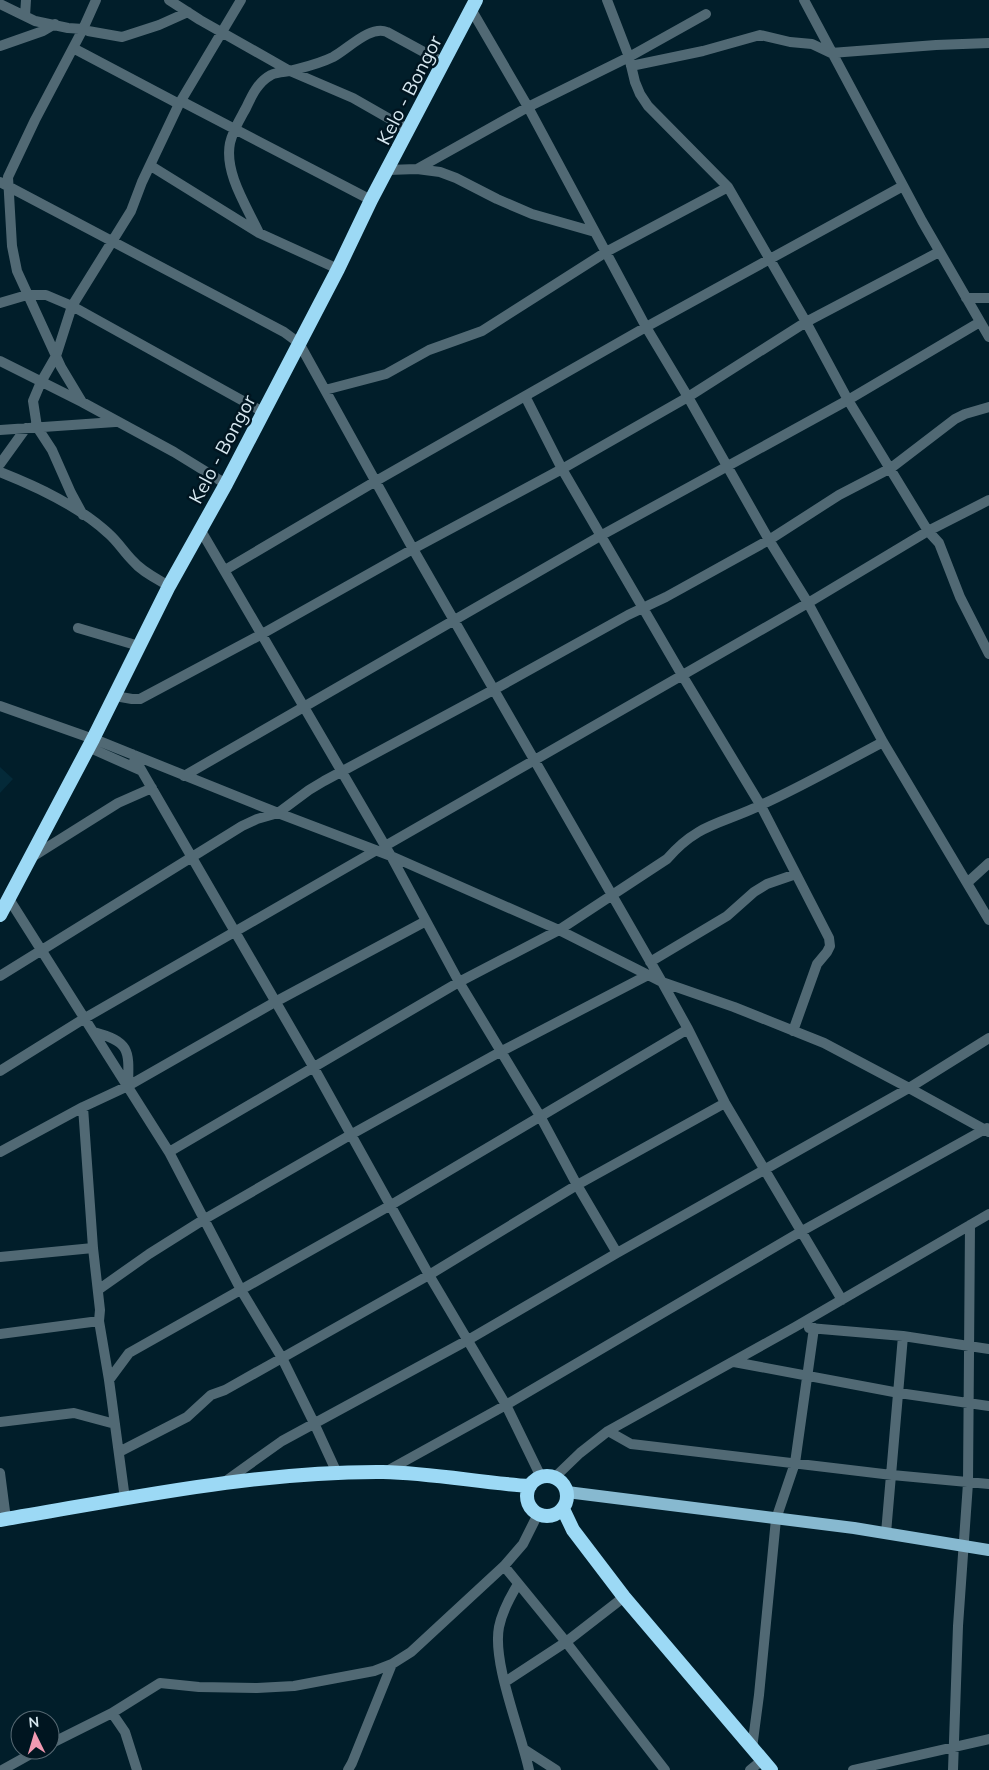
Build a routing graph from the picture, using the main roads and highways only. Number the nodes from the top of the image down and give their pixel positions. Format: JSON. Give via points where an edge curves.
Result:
{"nodes":[{"id":1,"x":474,"y":4,"type":"edge"},
{"id":2,"x":0,"y":915,"type":"edge"},
{"id":3,"x":538,"y":1485,"type":"junction"},
{"id":4,"x":567,"y":1492,"type":"junction"},
{"id":5,"x":550,"y":1513,"type":"junction"},
{"id":6,"x":3,"y":1519,"type":"edge"},
{"id":7,"x":989,"y":1550,"type":"edge"},
{"id":8,"x":766,"y":1765,"type":"edge"}],
"edges":[{"from":1,"to":2,"type":"highway","name":"Kelo - Bongor"},
{"from":3,"to":4,"type":"highway","via":[[560,1481]]},
{"from":3,"to":5,"type":"highway","via":[[529,1505]]},
{"from":3,"to":6,"type":"highway","via":[[384,1472],[337,1473],[242,1481]]},
{"from":4,"to":5,"type":"highway","via":[[566,1504]]},
{"from":4,"to":7,"type":"main road","via":[[886,1533]]},
{"from":5,"to":8,"type":"highway","via":[[573,1530],[624,1597]]}]}
